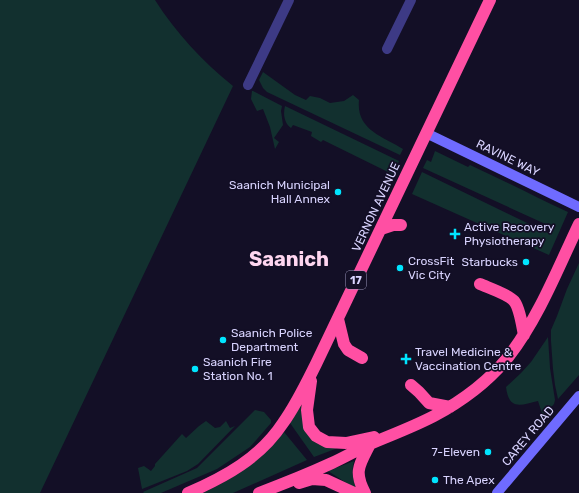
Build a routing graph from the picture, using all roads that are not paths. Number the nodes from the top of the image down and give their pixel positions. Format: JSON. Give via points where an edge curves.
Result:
{"nodes":[{"id":1,"x":289,"y":0,"type":"edge"},
{"id":2,"x":411,"y":0,"type":"edge"},
{"id":3,"x":490,"y":0,"type":"edge"},
{"id":4,"x":387,"y":49,"type":"dead end"},
{"id":5,"x":248,"y":85,"type":"dead end"},
{"id":6,"x":426,"y":133,"type":"junction"},
{"id":7,"x":579,"y":207,"type":"edge"},
{"id":8,"x":579,"y":224,"type":"edge"},
{"id":9,"x":401,"y":225,"type":"dead end"},
{"id":10,"x":381,"y":229,"type":"junction"},
{"id":11,"x":480,"y":284,"type":"dead end"},
{"id":12,"x":338,"y":319,"type":"junction"},
{"id":13,"x":524,"y":335,"type":"junction"},
{"id":14,"x":362,"y":358,"type":"dead end"},
{"id":15,"x":312,"y":372,"type":"junction"},
{"id":16,"x":411,"y":385,"type":"dead end"},
{"id":17,"x":579,"y":396,"type":"edge"},
{"id":18,"x":450,"y":407,"type":"junction"},
{"id":19,"x":394,"y":433,"type":"junction"},
{"id":20,"x":370,"y":444,"type":"junction"},
{"id":21,"x":188,"y":493,"type":"edge"},
{"id":22,"x":259,"y":493,"type":"edge"},
{"id":23,"x":267,"y":493,"type":"edge"},
{"id":24,"x":354,"y":493,"type":"edge"},
{"id":25,"x":365,"y":493,"type":"edge"},
{"id":26,"x":497,"y":493,"type":"edge"}],
"edges":[{"from":1,"to":5,"type":"street"},
{"from":2,"to":4,"type":"street"},
{"from":3,"to":6,"type":"highway","name":"VERNON AVENUE","number":"17"},
{"from":6,"to":7,"type":"street","name":"RAVINE WAY"},
{"from":6,"to":10,"type":"highway","name":"VERNON AVENUE","number":"17"},
{"from":8,"to":13,"type":"highway"},
{"from":9,"to":10,"type":"highway"},
{"from":10,"to":12,"type":"highway","name":"VERNON AVENUE","number":"17"},
{"from":11,"to":13,"type":"highway","via":[[514,301],[518,307]]},
{"from":12,"to":14,"type":"highway","via":[[344,344],[348,350]]},
{"from":12,"to":15,"type":"highway","name":"VERNON AVENUE","number":"17"},
{"from":13,"to":18,"type":"highway","via":[[509,356],[483,383]]},
{"from":15,"to":19,"type":"highway","via":[[307,410],[309,427],[316,436],[327,442],[346,443]]},
{"from":15,"to":21,"type":"highway","name":"VERNON AVENUE","number":"17","via":[[283,424],[260,450],[228,474]]},
{"from":16,"to":18,"type":"highway","via":[[429,403]]},
{"from":17,"to":26,"type":"street","name":"CAREY ROAD"},
{"from":18,"to":19,"type":"highway"},
{"from":19,"to":20,"type":"highway"},
{"from":20,"to":22,"type":"highway","via":[[317,470]]},
{"from":20,"to":25,"type":"highway","via":[[359,465],[361,485]]},
{"from":23,"to":24,"type":"highway","via":[[312,479],[326,480]]}]}
